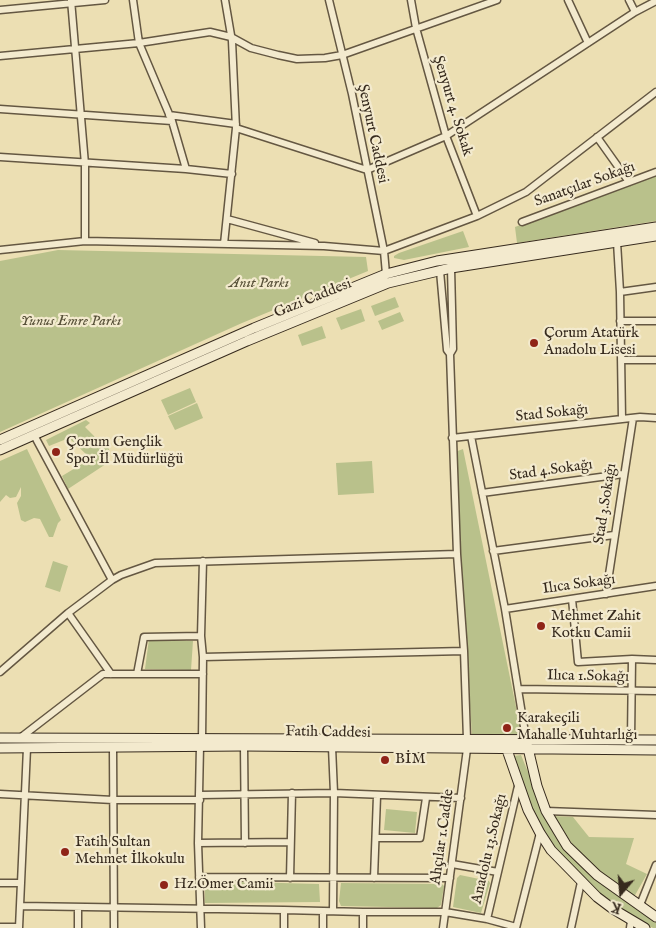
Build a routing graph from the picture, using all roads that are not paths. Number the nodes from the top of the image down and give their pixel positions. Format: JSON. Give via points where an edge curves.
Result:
{"nodes":[{"id":1,"x":106,"y":0,"type":"edge"},
{"id":2,"x":133,"y":0,"type":"edge"},
{"id":3,"x":225,"y":0,"type":"edge"},
{"id":4,"x":329,"y":0,"type":"edge"},
{"id":5,"x":411,"y":0,"type":"edge"},
{"id":6,"x":496,"y":0,"type":"edge"},
{"id":7,"x":568,"y":0,"type":"edge"},
{"id":8,"x":629,"y":0,"type":"edge"},
{"id":9,"x":656,"y":1,"type":"edge"},
{"id":10,"x":71,"y":2,"type":"edge"},
{"id":11,"x":0,"y":10,"type":"edge"},
{"id":12,"x":635,"y":12,"type":"junction"},
{"id":13,"x":416,"y":28,"type":"junction"},
{"id":14,"x":231,"y":37,"type":"junction"},
{"id":15,"x":139,"y":42,"type":"junction"},
{"id":16,"x":588,"y":43,"type":"junction"},
{"id":17,"x":76,"y":50,"type":"junction"},
{"id":18,"x":342,"y":55,"type":"junction"},
{"id":19,"x":0,"y":56,"type":"edge"},
{"id":20,"x":656,"y":92,"type":"edge"},
{"id":21,"x":0,"y":109,"type":"edge"},
{"id":22,"x":82,"y":115,"type":"junction"},
{"id":23,"x":170,"y":118,"type":"junction"},
{"id":24,"x":236,"y":126,"type":"junction"},
{"id":25,"x":446,"y":136,"type":"junction"},
{"id":26,"x":597,"y":137,"type":"junction"},
{"id":27,"x":0,"y":157,"type":"edge"},
{"id":28,"x":85,"y":164,"type":"junction"},
{"id":29,"x":186,"y":169,"type":"junction"},
{"id":30,"x":367,"y":170,"type":"junction"},
{"id":31,"x":656,"y":172,"type":"edge"},
{"id":32,"x":232,"y":174,"type":"junction"},
{"id":33,"x":629,"y":182,"type":"junction"},
{"id":34,"x":477,"y":216,"type":"junction"},
{"id":35,"x":227,"y":218,"type":"junction"},
{"id":36,"x":522,"y":222,"type":"dead end"},
{"id":37,"x":656,"y":227,"type":"edge"},
{"id":38,"x":656,"y":236,"type":"edge"},
{"id":39,"x":85,"y":240,"type":"junction"},
{"id":40,"x":617,"y":242,"type":"junction"},
{"id":41,"x":224,"y":244,"type":"junction"},
{"id":42,"x":324,"y":246,"type":"junction"},
{"id":43,"x":0,"y":250,"type":"edge"},
{"id":44,"x":384,"y":251,"type":"junction"},
{"id":45,"x":438,"y":261,"type":"junction"},
{"id":46,"x":450,"y":264,"type":"junction"},
{"id":47,"x":440,"y":271,"type":"junction"},
{"id":48,"x":387,"y":279,"type":"junction"},
{"id":49,"x":656,"y":286,"type":"edge"},
{"id":50,"x":620,"y":292,"type":"junction"},
{"id":51,"x":620,"y":321,"type":"junction"},
{"id":52,"x":656,"y":321,"type":"edge"},
{"id":53,"x":450,"y":354,"type":"junction"},
{"id":54,"x":621,"y":360,"type":"junction"},
{"id":55,"x":656,"y":360,"type":"edge"},
{"id":56,"x":633,"y":418,"type":"junction"},
{"id":57,"x":656,"y":418,"type":"edge"},
{"id":58,"x":622,"y":420,"type":"junction"},
{"id":59,"x":34,"y":436,"type":"junction"},
{"id":60,"x":471,"y":436,"type":"junction"},
{"id":61,"x":452,"y":438,"type":"junction"},
{"id":62,"x":0,"y":440,"type":"edge"},
{"id":63,"x":0,"y":450,"type":"edge"},
{"id":64,"x":623,"y":474,"type":"junction"},
{"id":65,"x":482,"y":493,"type":"junction"},
{"id":66,"x":614,"y":535,"type":"junction"},
{"id":67,"x":493,"y":551,"type":"junction"},
{"id":68,"x":457,"y":554,"type":"junction"},
{"id":69,"x":203,"y":561,"type":"junction"},
{"id":70,"x":112,"y":580,"type":"junction"},
{"id":71,"x":656,"y":586,"type":"edge"},
{"id":72,"x":606,"y":594,"type":"junction"},
{"id":73,"x":572,"y":599,"type":"junction"},
{"id":74,"x":505,"y":608,"type":"junction"},
{"id":75,"x":68,"y":613,"type":"junction"},
{"id":76,"x":201,"y":636,"type":"junction"},
{"id":77,"x":464,"y":651,"type":"junction"},
{"id":78,"x":203,"y":657,"type":"junction"},
{"id":79,"x":632,"y":659,"type":"junction"},
{"id":80,"x":656,"y":660,"type":"edge"},
{"id":81,"x":0,"y":672,"type":"edge"},
{"id":82,"x":111,"y":674,"type":"junction"},
{"id":83,"x":137,"y":674,"type":"junction"},
{"id":84,"x":203,"y":674,"type":"junction"},
{"id":85,"x":520,"y":689,"type":"junction"},
{"id":86,"x":632,"y":690,"type":"junction"},
{"id":87,"x":656,"y":691,"type":"edge"},
{"id":88,"x":0,"y":738,"type":"edge"},
{"id":89,"x":20,"y":738,"type":"junction"},
{"id":90,"x":467,"y":739,"type":"junction"},
{"id":91,"x":631,"y":740,"type":"junction"},
{"id":92,"x":656,"y":740,"type":"edge"},
{"id":93,"x":201,"y":743,"type":"junction"},
{"id":94,"x":526,"y":744,"type":"junction"},
{"id":95,"x":244,"y":746,"type":"junction"},
{"id":96,"x":332,"y":747,"type":"junction"},
{"id":97,"x":0,"y":748,"type":"edge"},
{"id":98,"x":27,"y":748,"type":"junction"},
{"id":99,"x":113,"y":748,"type":"junction"},
{"id":100,"x":467,"y":749,"type":"junction"},
{"id":101,"x":507,"y":750,"type":"junction"},
{"id":102,"x":656,"y":750,"type":"edge"},
{"id":103,"x":518,"y":786,"type":"junction"},
{"id":104,"x":292,"y":793,"type":"junction"},
{"id":105,"x":334,"y":793,"type":"junction"},
{"id":106,"x":0,"y":794,"type":"edge"},
{"id":107,"x":245,"y":794,"type":"junction"},
{"id":108,"x":26,"y":795,"type":"junction"},
{"id":109,"x":377,"y":796,"type":"junction"},
{"id":110,"x":200,"y":797,"type":"junction"},
{"id":111,"x":426,"y":798,"type":"junction"},
{"id":112,"x":461,"y":798,"type":"junction"},
{"id":113,"x":113,"y":800,"type":"junction"},
{"id":114,"x":546,"y":810,"type":"junction"},
{"id":115,"x":656,"y":815,"type":"edge"},
{"id":116,"x":540,"y":833,"type":"junction"},
{"id":117,"x":376,"y":838,"type":"junction"},
{"id":118,"x":290,"y":842,"type":"junction"},
{"id":119,"x":198,"y":843,"type":"junction"},
{"id":120,"x":245,"y":843,"type":"junction"},
{"id":121,"x":452,"y":864,"type":"junction"},
{"id":122,"x":656,"y":865,"type":"edge"},
{"id":123,"x":498,"y":872,"type":"junction"},
{"id":124,"x":199,"y":877,"type":"junction"},
{"id":125,"x":290,"y":878,"type":"junction"},
{"id":126,"x":333,"y":878,"type":"junction"},
{"id":127,"x":374,"y":878,"type":"junction"},
{"id":128,"x":450,"y":878,"type":"junction"},
{"id":129,"x":581,"y":882,"type":"junction"},
{"id":130,"x":0,"y":883,"type":"edge"},
{"id":131,"x":21,"y":883,"type":"junction"},
{"id":132,"x":640,"y":905,"type":"junction"},
{"id":133,"x":20,"y":906,"type":"junction"},
{"id":134,"x":78,"y":908,"type":"junction"},
{"id":135,"x":114,"y":909,"type":"junction"},
{"id":136,"x":200,"y":909,"type":"junction"},
{"id":137,"x":284,"y":910,"type":"junction"},
{"id":138,"x":323,"y":910,"type":"junction"},
{"id":139,"x":333,"y":911,"type":"junction"},
{"id":140,"x":363,"y":912,"type":"junction"},
{"id":141,"x":445,"y":912,"type":"junction"},
{"id":142,"x":656,"y":917,"type":"edge"},
{"id":143,"x":486,"y":919,"type":"junction"},
{"id":144,"x":631,"y":924,"type":"edge"},
{"id":145,"x":0,"y":927,"type":"edge"},
{"id":146,"x":19,"y":927,"type":"edge"},
{"id":147,"x":516,"y":927,"type":"edge"},
{"id":148,"x":78,"y":928,"type":"edge"},
{"id":149,"x":114,"y":928,"type":"edge"},
{"id":150,"x":201,"y":928,"type":"edge"},
{"id":151,"x":284,"y":928,"type":"edge"},
{"id":152,"x":323,"y":928,"type":"edge"},
{"id":153,"x":363,"y":928,"type":"edge"},
{"id":154,"x":443,"y":928,"type":"edge"},
{"id":155,"x":570,"y":928,"type":"edge"},
{"id":156,"x":645,"y":928,"type":"edge"}],
"edges":[{"from":1,"to":10,"type":"street"},
{"from":2,"to":15,"type":"street"},
{"from":3,"to":14,"type":"street"},
{"from":4,"to":18,"type":"street","name":"Şenyurt Caddesi"},
{"from":5,"to":13,"type":"street","name":"Şenyurt 4. Sokak"},
{"from":6,"to":13,"type":"street"},
{"from":7,"to":16,"type":"street"},
{"from":8,"to":12,"type":"street"},
{"from":9,"to":12,"type":"street"},
{"from":10,"to":11,"type":"street"},
{"from":10,"to":17,"type":"street"},
{"from":12,"to":16,"type":"street"},
{"from":13,"to":18,"type":"street"},
{"from":13,"to":25,"type":"street","name":"Şenyurt 4. Sokak"},
{"from":14,"to":15,"type":"street","via":[[210,32]]},
{"from":14,"to":18,"type":"street","via":[[251,48],[297,59]]},
{"from":14,"to":24,"type":"street"},
{"from":15,"to":17,"type":"street"},
{"from":15,"to":23,"type":"street"},
{"from":16,"to":25,"type":"street"},
{"from":17,"to":19,"type":"street"},
{"from":17,"to":22,"type":"street"},
{"from":18,"to":30,"type":"street","name":"Şenyurt Caddesi"},
{"from":20,"to":26,"type":"street"},
{"from":21,"to":22,"type":"street"},
{"from":22,"to":23,"type":"street"},
{"from":22,"to":28,"type":"street"},
{"from":23,"to":24,"type":"street"},
{"from":23,"to":29,"type":"street"},
{"from":24,"to":30,"type":"street"},
{"from":24,"to":32,"type":"street"},
{"from":25,"to":30,"type":"street"},
{"from":25,"to":34,"type":"street","name":"Şenyurt 4. Sokak"},
{"from":26,"to":33,"type":"street"},
{"from":26,"to":34,"type":"street","via":[[526,192]]},
{"from":27,"to":28,"type":"street"},
{"from":28,"to":29,"type":"street"},
{"from":28,"to":39,"type":"street"},
{"from":29,"to":32,"type":"street"},
{"from":30,"to":44,"type":"street","name":"Şenyurt Caddesi"},
{"from":31,"to":33,"type":"street","name":"Sanatçılar Sokağı"},
{"from":32,"to":35,"type":"street"},
{"from":33,"to":36,"type":"street","name":"Sanatçılar Sokağı"},
{"from":34,"to":44,"type":"street"},
{"from":35,"to":41,"type":"street"},
{"from":35,"to":42,"type":"street"},
{"from":37,"to":46,"type":"main road","name":"Gazi Caddesi"},
{"from":38,"to":40,"type":"main road","name":"Gazi Caddesi"},
{"from":39,"to":41,"type":"street"},
{"from":39,"to":43,"type":"street"},
{"from":40,"to":46,"type":"main road","name":"Gazi Caddesi"},
{"from":40,"to":50,"type":"street"},
{"from":41,"to":42,"type":"street"},
{"from":42,"to":44,"type":"street"},
{"from":44,"to":48,"type":"street","name":"Şenyurt Caddesi"},
{"from":45,"to":46,"type":"main road","name":"Gazi Caddesi"},
{"from":45,"to":47,"type":"main road"},
{"from":45,"to":48,"type":"main road","name":"Gazi Caddesi"},
{"from":46,"to":47,"type":"main road","name":"Gazi Caddesi"},
{"from":46,"to":53,"type":"street","via":[[453,349]]},
{"from":47,"to":48,"type":"main road","name":"Gazi Caddesi"},
{"from":47,"to":53,"type":"street"},
{"from":48,"to":59,"type":"main road","name":"Gazi Caddesi"},
{"from":48,"to":62,"type":"main road","name":"Gazi Caddesi","via":[[254,328]]},
{"from":49,"to":50,"type":"street"},
{"from":50,"to":51,"type":"street"},
{"from":51,"to":52,"type":"street"},
{"from":51,"to":54,"type":"street"},
{"from":53,"to":61,"type":"street"},
{"from":54,"to":55,"type":"street"},
{"from":54,"to":58,"type":"street"},
{"from":56,"to":57,"type":"street","name":"Stad Sokağı"},
{"from":56,"to":58,"type":"street","name":"Stad Sokağı"},
{"from":56,"to":64,"type":"street","name":"Stad 3.Sokağı"},
{"from":58,"to":60,"type":"street","name":"Stad Sokağı"},
{"from":59,"to":63,"type":"main road","name":"Gazi Caddesi"},
{"from":59,"to":70,"type":"street"},
{"from":60,"to":61,"type":"street","name":"Stad Sokağı"},
{"from":60,"to":65,"type":"street"},
{"from":61,"to":68,"type":"street"},
{"from":64,"to":65,"type":"street","name":"Stad 4.Sokağı"},
{"from":64,"to":66,"type":"street","name":"Stad 3.Sokağı"},
{"from":65,"to":67,"type":"street"},
{"from":66,"to":67,"type":"street"},
{"from":66,"to":72,"type":"street","name":"Stad 3.Sokağı"},
{"from":67,"to":74,"type":"street"},
{"from":68,"to":69,"type":"street"},
{"from":68,"to":77,"type":"street"},
{"from":69,"to":70,"type":"street","via":[[155,562]]},
{"from":69,"to":76,"type":"street"},
{"from":70,"to":75,"type":"street"},
{"from":71,"to":72,"type":"street","name":"Ilıca Sokağı"},
{"from":72,"to":73,"type":"street","name":"Ilıca Sokağı"},
{"from":73,"to":74,"type":"street","name":"Ilıca Sokağı"},
{"from":73,"to":79,"type":"street","via":[[578,662]]},
{"from":74,"to":85,"type":"street"},
{"from":75,"to":81,"type":"street"},
{"from":75,"to":82,"type":"street"},
{"from":76,"to":78,"type":"street"},
{"from":76,"to":83,"type":"street","via":[[144,637]]},
{"from":77,"to":78,"type":"street"},
{"from":77,"to":90,"type":"street"},
{"from":78,"to":84,"type":"street"},
{"from":79,"to":80,"type":"street"},
{"from":79,"to":86,"type":"street"},
{"from":82,"to":83,"type":"street"},
{"from":82,"to":89,"type":"street","via":[[103,674]]},
{"from":83,"to":84,"type":"street"},
{"from":84,"to":93,"type":"street"},
{"from":85,"to":86,"type":"street","name":"Ilıca 1.Sokağı"},
{"from":85,"to":94,"type":"street"},
{"from":86,"to":87,"type":"street","name":"Ilıca 1.Sokağı"},
{"from":86,"to":91,"type":"street"},
{"from":88,"to":89,"type":"main road","name":"Fatih Caddesi"},
{"from":89,"to":93,"type":"main road","name":"Fatih Caddesi"},
{"from":90,"to":93,"type":"main road","name":"Fatih Caddesi"},
{"from":90,"to":94,"type":"main road","name":"Fatih Caddesi"},
{"from":90,"to":100,"type":"main road"},
{"from":91,"to":92,"type":"main road","name":"Fatih Caddesi"},
{"from":91,"to":94,"type":"main road","name":"Fatih Caddesi"},
{"from":93,"to":95,"type":"main road","name":"Fatih Caddesi"},
{"from":93,"to":99,"type":"main road","name":"Fatih Caddesi"},
{"from":93,"to":110,"type":"street"},
{"from":94,"to":101,"type":"main road","name":"Fatih Caddesi"},
{"from":94,"to":102,"type":"main road","name":"Fatih Caddesi"},
{"from":94,"to":114,"type":"main road"},
{"from":95,"to":96,"type":"main road","name":"Fatih Caddesi"},
{"from":95,"to":107,"type":"street"},
{"from":96,"to":100,"type":"main road","name":"Fatih Caddesi"},
{"from":96,"to":105,"type":"street"},
{"from":97,"to":98,"type":"main road","name":"Fatih Caddesi"},
{"from":98,"to":99,"type":"main road","name":"Fatih Caddesi"},
{"from":98,"to":108,"type":"street"},
{"from":99,"to":113,"type":"street"},
{"from":100,"to":101,"type":"main road","name":"Fatih Caddesi"},
{"from":100,"to":112,"type":"street","name":"Ahçılar 1.Cadde"},
{"from":101,"to":103,"type":"main road"},
{"from":103,"to":116,"type":"main road"},
{"from":103,"to":123,"type":"street","name":"Anadolu 13.Sokağı"},
{"from":104,"to":105,"type":"street"},
{"from":104,"to":107,"type":"street"},
{"from":104,"to":118,"type":"street"},
{"from":105,"to":109,"type":"street"},
{"from":105,"to":126,"type":"street"},
{"from":106,"to":108,"type":"street"},
{"from":107,"to":110,"type":"street"},
{"from":107,"to":120,"type":"street"},
{"from":108,"to":113,"type":"street"},
{"from":108,"to":131,"type":"street"},
{"from":109,"to":111,"type":"street"},
{"from":109,"to":117,"type":"street"},
{"from":110,"to":113,"type":"street"},
{"from":110,"to":119,"type":"street"},
{"from":111,"to":112,"type":"street"},
{"from":111,"to":117,"type":"street","via":[[420,838]]},
{"from":112,"to":121,"type":"street","name":"Ahçılar 1.Cadde"},
{"from":113,"to":135,"type":"street"},
{"from":114,"to":115,"type":"street"},
{"from":114,"to":132,"type":"main road","via":[[567,846],[581,861]]},
{"from":116,"to":129,"type":"main road"},
{"from":116,"to":147,"type":"street"},
{"from":117,"to":127,"type":"street"},
{"from":118,"to":120,"type":"street"},
{"from":118,"to":125,"type":"street"},
{"from":119,"to":120,"type":"street"},
{"from":119,"to":124,"type":"street"},
{"from":121,"to":123,"type":"street"},
{"from":121,"to":128,"type":"street","name":"Ahçılar 1.Cadde"},
{"from":122,"to":132,"type":"street"},
{"from":123,"to":143,"type":"street","name":"Anadolu 13.Sokağı"},
{"from":124,"to":125,"type":"street"},
{"from":124,"to":136,"type":"street"},
{"from":125,"to":126,"type":"street"},
{"from":126,"to":127,"type":"street"},
{"from":126,"to":139,"type":"street"},
{"from":127,"to":128,"type":"street"},
{"from":128,"to":141,"type":"street","name":"Ahçılar 1.Cadde"},
{"from":129,"to":144,"type":"main road"},
{"from":129,"to":155,"type":"street"},
{"from":130,"to":131,"type":"street"},
{"from":131,"to":133,"type":"street"},
{"from":132,"to":142,"type":"main road"},
{"from":133,"to":134,"type":"street"},
{"from":133,"to":146,"type":"street"},
{"from":134,"to":135,"type":"street"},
{"from":134,"to":148,"type":"street"},
{"from":135,"to":136,"type":"street"},
{"from":135,"to":149,"type":"street"},
{"from":136,"to":137,"type":"street"},
{"from":136,"to":150,"type":"street"},
{"from":137,"to":138,"type":"street"},
{"from":137,"to":151,"type":"street"},
{"from":138,"to":139,"type":"street"},
{"from":138,"to":152,"type":"street"},
{"from":139,"to":140,"type":"street"},
{"from":140,"to":141,"type":"street"},
{"from":140,"to":153,"type":"street"},
{"from":141,"to":143,"type":"street"},
{"from":141,"to":154,"type":"street","name":"Ahçılar 1.Cadde"},
{"from":143,"to":147,"type":"street"},
{"from":144,"to":156,"type":"main road"},
{"from":145,"to":146,"type":"street"}]}
